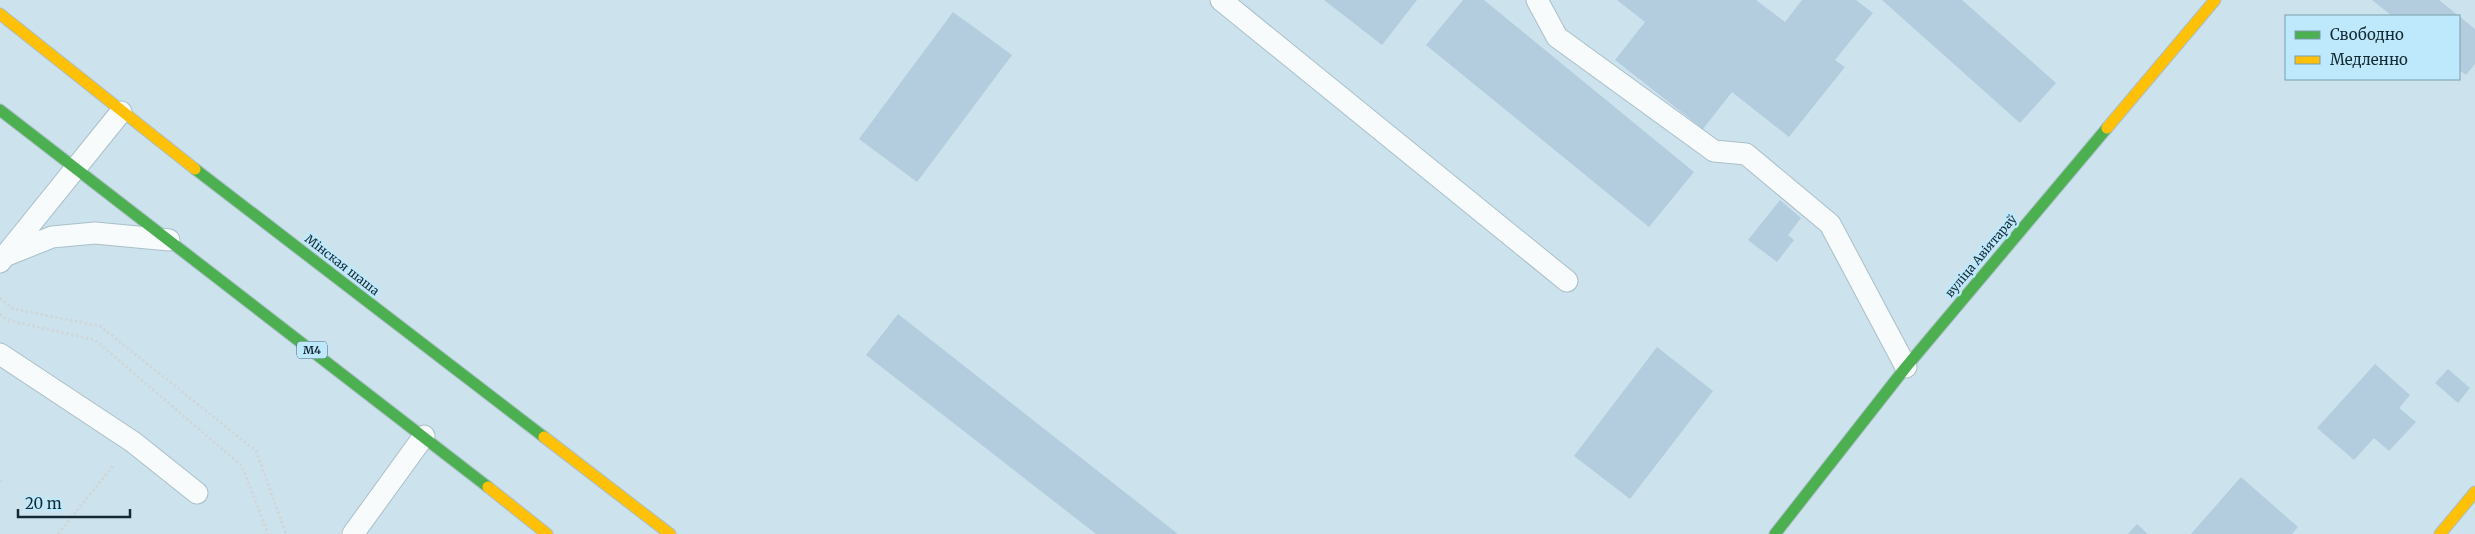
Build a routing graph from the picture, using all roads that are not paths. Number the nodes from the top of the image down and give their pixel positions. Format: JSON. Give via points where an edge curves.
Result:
{"nodes":[{"id":1,"x":3,"y":0,"type":"edge"},
{"id":2,"x":1221,"y":0,"type":"edge"},
{"id":3,"x":1537,"y":0,"type":"edge"},
{"id":4,"x":2214,"y":0,"type":"edge"},
{"id":5,"x":0,"y":3,"type":"edge"},
{"id":6,"x":0,"y":14,"type":"edge"},
{"id":7,"x":0,"y":110,"type":"edge"},
{"id":8,"x":121,"y":112,"type":"junction"},
{"id":9,"x":76,"y":168,"type":"junction"},
{"id":10,"x":169,"y":240,"type":"junction"},
{"id":11,"x":2,"y":259,"type":"edge"},
{"id":12,"x":1567,"y":281,"type":"dead end"},
{"id":13,"x":0,"y":354,"type":"edge"},
{"id":14,"x":1906,"y":367,"type":"junction"},
{"id":15,"x":424,"y":436,"type":"junction"},
{"id":16,"x":2475,"y":492,"type":"edge"},
{"id":17,"x":197,"y":493,"type":"dead end"},
{"id":18,"x":353,"y":534,"type":"edge"},
{"id":19,"x":547,"y":534,"type":"edge"},
{"id":20,"x":670,"y":534,"type":"edge"},
{"id":21,"x":1774,"y":534,"type":"edge"},
{"id":22,"x":2440,"y":534,"type":"edge"}],
"edges":[{"from":1,"to":5,"type":"lane"},
{"from":2,"to":12,"type":"lane"},
{"from":3,"to":14,"type":"lane","via":[[1557,37],[1714,151],[1746,154],[1830,224]]},
{"from":4,"to":14,"type":"main road","name":"вуліца Авіятараў"},
{"from":6,"to":8,"type":"main road","name":"Мінская шаша"},
{"from":7,"to":9,"type":"main road","number":"М4"},
{"from":8,"to":9,"type":"lane"},
{"from":8,"to":20,"type":"main road","name":"Мінская шаша"},
{"from":9,"to":10,"type":"main road","number":"М4"},
{"from":9,"to":11,"type":"lane"},
{"from":10,"to":11,"type":"lane","via":[[95,233],[52,236]]},
{"from":10,"to":15,"type":"main road","number":"М4"},
{"from":13,"to":17,"type":"lane","via":[[133,442]]},
{"from":14,"to":21,"type":"main road","name":"вуліца Авіятараў"},
{"from":15,"to":18,"type":"lane"},
{"from":15,"to":19,"type":"main road","number":"М4"},
{"from":16,"to":22,"type":"main road"}]}
